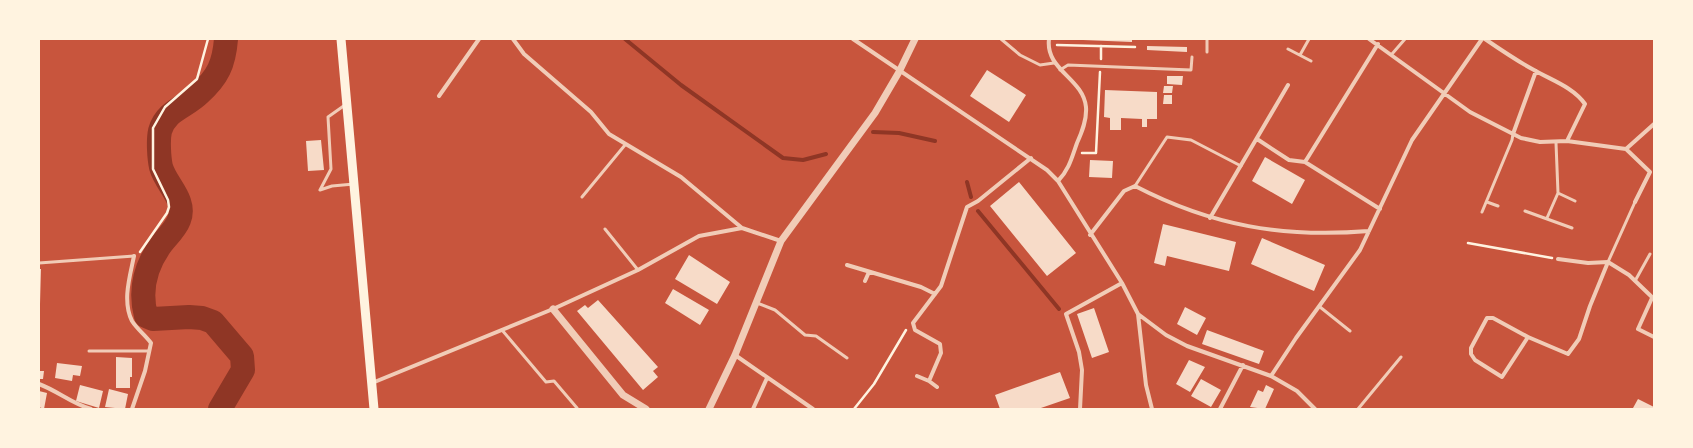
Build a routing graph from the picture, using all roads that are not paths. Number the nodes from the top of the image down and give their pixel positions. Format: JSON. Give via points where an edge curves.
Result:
{"nodes":[{"id":1,"x":341,"y":39,"type":"edge"},
{"id":2,"x":479,"y":39,"type":"edge"},
{"id":3,"x":513,"y":39,"type":"edge"},
{"id":4,"x":853,"y":39,"type":"edge"},
{"id":5,"x":915,"y":39,"type":"edge"},
{"id":6,"x":1001,"y":39,"type":"edge"},
{"id":7,"x":1049,"y":39,"type":"edge"},
{"id":8,"x":1207,"y":39,"type":"edge"},
{"id":9,"x":1309,"y":39,"type":"edge"},
{"id":10,"x":1369,"y":39,"type":"edge"},
{"id":11,"x":1404,"y":39,"type":"edge"},
{"id":12,"x":1483,"y":39,"type":"edge"},
{"id":13,"x":1378,"y":44,"type":"junction"},
{"id":14,"x":1288,"y":49,"type":"dead end"},
{"id":15,"x":1207,"y":52,"type":"dead end"},
{"id":16,"x":1392,"y":54,"type":"junction"},
{"id":17,"x":1300,"y":55,"type":"junction"},
{"id":18,"x":1192,"y":57,"type":"dead end"},
{"id":19,"x":1311,"y":61,"type":"dead end"},
{"id":20,"x":1054,"y":63,"type":"junction"},
{"id":21,"x":1060,"y":70,"type":"junction"},
{"id":22,"x":1536,"y":71,"type":"junction"},
{"id":23,"x":899,"y":72,"type":"junction"},
{"id":24,"x":1288,"y":85,"type":"dead end"},
{"id":25,"x":1445,"y":92,"type":"junction"},
{"id":26,"x":439,"y":96,"type":"dead end"},
{"id":27,"x":347,"y":104,"type":"junction"},
{"id":28,"x":1654,"y":124,"type":"edge"},
{"id":29,"x":1513,"y":134,"type":"junction"},
{"id":30,"x":1257,"y":139,"type":"junction"},
{"id":31,"x":1567,"y":141,"type":"junction"},
{"id":32,"x":1556,"y":143,"type":"junction"},
{"id":33,"x":625,"y":145,"type":"junction"},
{"id":34,"x":1626,"y":150,"type":"junction"},
{"id":35,"x":1031,"y":158,"type":"junction"},
{"id":36,"x":1305,"y":162,"type":"junction"},
{"id":37,"x":1241,"y":166,"type":"junction"},
{"id":38,"x":1058,"y":181,"type":"junction"},
{"id":39,"x":355,"y":184,"type":"junction"},
{"id":40,"x":1135,"y":186,"type":"junction"},
{"id":41,"x":1558,"y":193,"type":"junction"},
{"id":42,"x":582,"y":197,"type":"dead end"},
{"id":43,"x":1575,"y":201,"type":"dead end"},
{"id":44,"x":1487,"y":202,"type":"junction"},
{"id":45,"x":1635,"y":202,"type":"joint"},
{"id":46,"x":1498,"y":206,"type":"dead end"},
{"id":47,"x":1380,"y":209,"type":"junction"},
{"id":48,"x":1525,"y":211,"type":"dead end"},
{"id":49,"x":1482,"y":212,"type":"dead end"},
{"id":50,"x":1210,"y":218,"type":"junction"},
{"id":51,"x":1547,"y":218,"type":"junction"},
{"id":52,"x":742,"y":228,"type":"junction"},
{"id":53,"x":1572,"y":228,"type":"dead end"},
{"id":54,"x":604,"y":229,"type":"dead end"},
{"id":55,"x":1369,"y":231,"type":"junction"},
{"id":56,"x":1090,"y":234,"type":"junction"},
{"id":57,"x":781,"y":241,"type":"junction"},
{"id":58,"x":1650,"y":254,"type":"dead end"},
{"id":59,"x":134,"y":256,"type":"joint"},
{"id":60,"x":1558,"y":259,"type":"road end"},
{"id":61,"x":1608,"y":262,"type":"junction"},
{"id":62,"x":39,"y":263,"type":"edge"},
{"id":63,"x":846,"y":265,"type":"dead end"},
{"id":64,"x":638,"y":270,"type":"junction"},
{"id":65,"x":869,"y":272,"type":"junction"},
{"id":66,"x":865,"y":281,"type":"dead end"},
{"id":67,"x":1635,"y":281,"type":"junction"},
{"id":68,"x":1122,"y":283,"type":"junction"},
{"id":69,"x":935,"y":294,"type":"junction"},
{"id":70,"x":1653,"y":299,"type":"edge"},
{"id":71,"x":755,"y":302,"type":"junction"},
{"id":72,"x":1320,"y":307,"type":"junction"},
{"id":73,"x":553,"y":309,"type":"junction"},
{"id":74,"x":1138,"y":314,"type":"junction"},
{"id":75,"x":502,"y":330,"type":"junction"},
{"id":76,"x":1350,"y":331,"type":"dead end"},
{"id":77,"x":1528,"y":337,"type":"junction"},
{"id":78,"x":1654,"y":337,"type":"edge"},
{"id":79,"x":89,"y":351,"type":"dead end"},
{"id":80,"x":149,"y":351,"type":"junction"},
{"id":81,"x":734,"y":355,"type":"junction"},
{"id":82,"x":1401,"y":357,"type":"dead end"},
{"id":83,"x":847,"y":358,"type":"dead end"},
{"id":84,"x":1243,"y":365,"type":"junction"},
{"id":85,"x":917,"y":376,"type":"dead end"},
{"id":86,"x":1271,"y":376,"type":"junction"},
{"id":87,"x":767,"y":378,"type":"junction"},
{"id":88,"x":929,"y":381,"type":"junction"},
{"id":89,"x":372,"y":383,"type":"junction"},
{"id":90,"x":39,"y":384,"type":"edge"},
{"id":91,"x":937,"y":387,"type":"dead end"},
{"id":92,"x":577,"y":408,"type":"dead end"},
{"id":93,"x":91,"y":409,"type":"edge"},
{"id":94,"x":132,"y":409,"type":"edge"},
{"id":95,"x":374,"y":409,"type":"edge"},
{"id":96,"x":646,"y":409,"type":"edge"},
{"id":97,"x":709,"y":409,"type":"edge"},
{"id":98,"x":753,"y":409,"type":"edge"},
{"id":99,"x":812,"y":409,"type":"edge"},
{"id":100,"x":1080,"y":409,"type":"edge"},
{"id":101,"x":1152,"y":409,"type":"edge"},
{"id":102,"x":1220,"y":409,"type":"edge"},
{"id":103,"x":1315,"y":409,"type":"edge"},
{"id":104,"x":1358,"y":409,"type":"edge"}],
"edges":[{"from":1,"to":27,"type":"main road"},
{"from":2,"to":26,"type":"street"},
{"from":3,"to":33,"type":"street","via":[[537,67],[591,112],[609,134]]},
{"from":4,"to":23,"type":"street"},
{"from":5,"to":23,"type":"street"},
{"from":6,"to":20,"type":"lane","via":[[1020,55],[1040,65]]},
{"from":7,"to":20,"type":"street"},
{"from":8,"to":15,"type":"lane"},
{"from":9,"to":17,"type":"lane"},
{"from":10,"to":13,"type":"street"},
{"from":11,"to":16,"type":"lane"},
{"from":12,"to":22,"type":"street"},
{"from":12,"to":25,"type":"street"},
{"from":13,"to":16,"type":"street"},
{"from":13,"to":36,"type":"street"},
{"from":14,"to":17,"type":"lane"},
{"from":16,"to":25,"type":"street"},
{"from":17,"to":19,"type":"lane"},
{"from":18,"to":21,"type":"lane","via":[[1191,70],[1068,65]]},
{"from":20,"to":21,"type":"street"},
{"from":21,"to":38,"type":"street","via":[[1079,88],[1086,107],[1083,129],[1066,173]]},
{"from":22,"to":29,"type":"street"},
{"from":22,"to":31,"type":"street","via":[[1564,86],[1585,104]]},
{"from":23,"to":35,"type":"street"},
{"from":23,"to":57,"type":"street","via":[[875,113]]},
{"from":24,"to":30,"type":"street"},
{"from":25,"to":29,"type":"street","via":[[1479,118]]},
{"from":25,"to":47,"type":"street","via":[[1412,140]]},
{"from":27,"to":39,"type":"main road"},
{"from":27,"to":39,"type":"lane","via":[[328,117],[331,169],[320,190]]},
{"from":28,"to":34,"type":"street"},
{"from":29,"to":32,"type":"street","via":[[1540,142]]},
{"from":29,"to":44,"type":"lane"},
{"from":30,"to":36,"type":"street","via":[[1289,160]]},
{"from":30,"to":37,"type":"street"},
{"from":31,"to":32,"type":"street"},
{"from":31,"to":34,"type":"street"},
{"from":32,"to":41,"type":"lane"},
{"from":33,"to":42,"type":"lane"},
{"from":33,"to":52,"type":"street","via":[[681,177]]},
{"from":34,"to":45,"type":"street","via":[[1650,172]]},
{"from":35,"to":38,"type":"street"},
{"from":35,"to":69,"type":"street","via":[[967,207],[941,286]]},
{"from":36,"to":47,"type":"street"},
{"from":37,"to":40,"type":"lane","via":[[1191,140],[1167,137]]},
{"from":37,"to":50,"type":"street"},
{"from":38,"to":56,"type":"street"},
{"from":39,"to":89,"type":"main road"},
{"from":40,"to":50,"type":"street","via":[[1166,202]]},
{"from":40,"to":56,"type":"street","via":[[1124,191]]},
{"from":41,"to":43,"type":"lane"},
{"from":41,"to":51,"type":"lane"},
{"from":44,"to":46,"type":"lane"},
{"from":44,"to":49,"type":"lane"},
{"from":45,"to":61,"type":"lane"},
{"from":47,"to":55,"type":"street"},
{"from":48,"to":51,"type":"lane"},
{"from":50,"to":55,"type":"street","via":[[1289,233],[1330,234]]},
{"from":51,"to":53,"type":"lane"},
{"from":52,"to":57,"type":"street"},
{"from":52,"to":64,"type":"street","via":[[699,236]]},
{"from":54,"to":64,"type":"lane"},
{"from":55,"to":72,"type":"street","via":[[1360,250]]},
{"from":56,"to":68,"type":"street"},
{"from":57,"to":71,"type":"street"},
{"from":58,"to":67,"type":"lane"},
{"from":59,"to":62,"type":"lane"},
{"from":59,"to":80,"type":"street","via":[[127,290],[128,307],[132,320],[151,342]]},
{"from":60,"to":61,"type":"street","via":[[1588,263]]},
{"from":61,"to":67,"type":"street"},
{"from":61,"to":77,"type":"street","via":[[1579,339],[1568,354]]},
{"from":63,"to":65,"type":"street"},
{"from":64,"to":73,"type":"street"},
{"from":65,"to":66,"type":"street"},
{"from":65,"to":69,"type":"street","via":[[921,287]]},
{"from":67,"to":70,"type":"street"},
{"from":68,"to":74,"type":"street"},
{"from":68,"to":100,"type":"street","via":[[1066,314],[1079,352],[1082,370]]},
{"from":69,"to":88,"type":"street","via":[[913,323],[915,330],[940,344],[941,353]]},
{"from":70,"to":78,"type":"street","via":[[1638,329]]},
{"from":71,"to":81,"type":"street"},
{"from":71,"to":83,"type":"lane","via":[[775,310],[806,335],[816,336]]},
{"from":72,"to":76,"type":"lane"},
{"from":72,"to":86,"type":"street"},
{"from":73,"to":75,"type":"street"},
{"from":73,"to":96,"type":"street","via":[[619,391]]},
{"from":74,"to":84,"type":"street","via":[[1166,336]]},
{"from":74,"to":101,"type":"street","via":[[1146,385]]},
{"from":75,"to":89,"type":"street"},
{"from":75,"to":92,"type":"lane","via":[[546,382],[554,381]]},
{"from":77,"to":77,"type":"street","via":[[1493,318],[1487,318],[1471,348],[1471,354],[1475,360],[1502,377]]},
{"from":79,"to":80,"type":"lane"},
{"from":80,"to":94,"type":"street"},
{"from":81,"to":87,"type":"street"},
{"from":81,"to":97,"type":"street"},
{"from":82,"to":104,"type":"lane"},
{"from":84,"to":86,"type":"street"},
{"from":84,"to":102,"type":"street"},
{"from":85,"to":88,"type":"street"},
{"from":86,"to":103,"type":"street","via":[[1297,391]]},
{"from":87,"to":98,"type":"street"},
{"from":87,"to":99,"type":"street"},
{"from":88,"to":91,"type":"street"},
{"from":89,"to":95,"type":"main road"},
{"from":90,"to":93,"type":"street","via":[[80,406]]}]}
